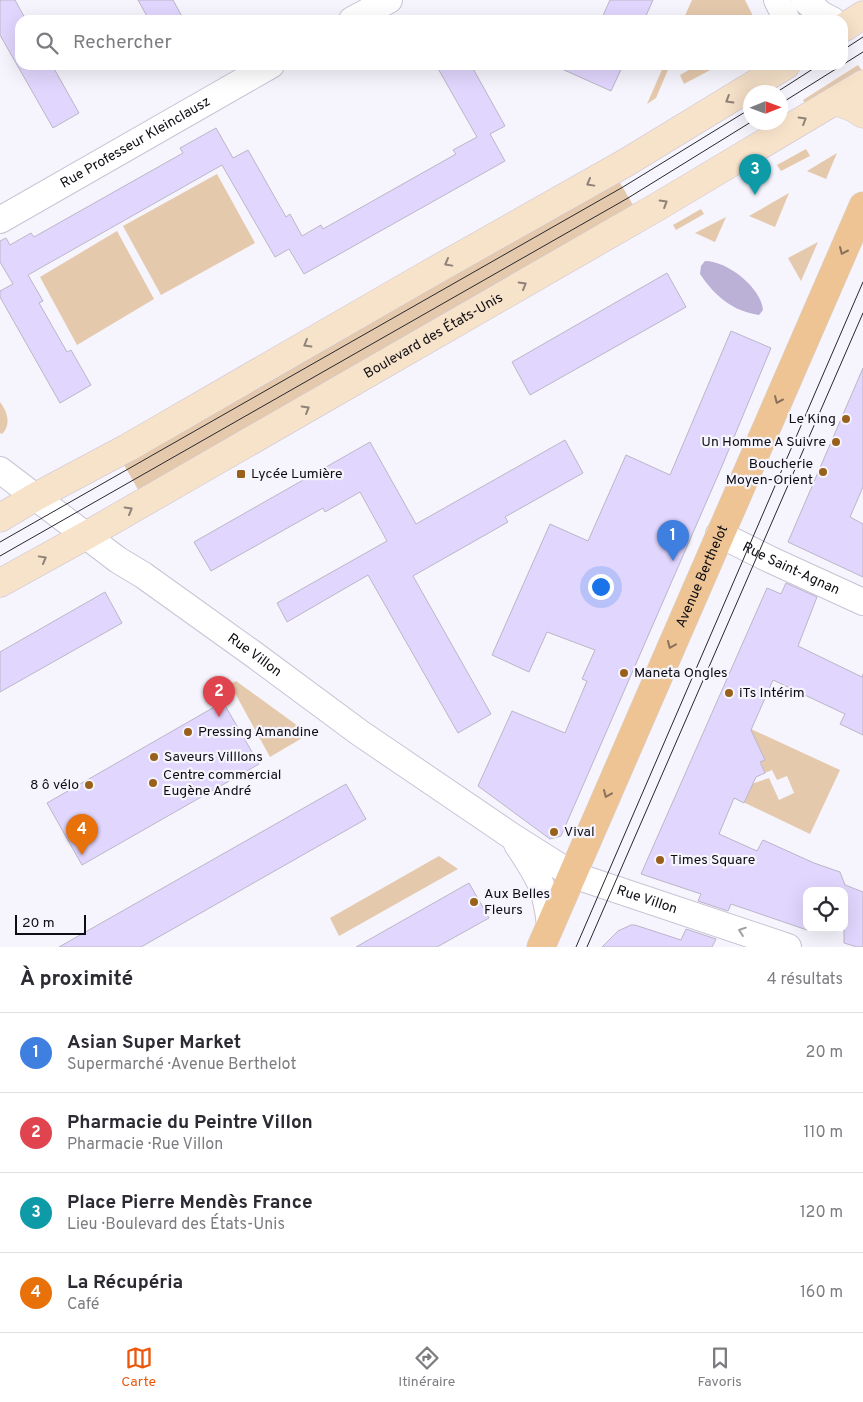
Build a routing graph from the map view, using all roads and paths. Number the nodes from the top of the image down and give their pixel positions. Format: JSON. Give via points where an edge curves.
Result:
{"nodes":[{"id":1,"x":389,"y":0,"type":"edge"},
{"id":2,"x":777,"y":0,"type":"edge"},
{"id":3,"x":806,"y":0,"type":"edge"},
{"id":4,"x":361,"y":15,"type":"edge"},
{"id":5,"x":784,"y":15,"type":"edge"},
{"id":6,"x":822,"y":15,"type":"edge"},
{"id":7,"x":262,"y":70,"type":"edge"},
{"id":8,"x":778,"y":70,"type":"edge"},
{"id":9,"x":863,"y":84,"type":"edge"},
{"id":10,"x":835,"y":101,"type":"junction"},
{"id":11,"x":863,"y":114,"type":"edge"},
{"id":12,"x":863,"y":206,"type":"edge"},
{"id":13,"x":0,"y":220,"type":"edge"},
{"id":14,"x":0,"y":470,"type":"edge"},
{"id":15,"x":35,"y":497,"type":"junction"},
{"id":16,"x":0,"y":518,"type":"edge"},
{"id":17,"x":87,"y":534,"type":"junction"},
{"id":18,"x":719,"y":534,"type":"junction"},
{"id":19,"x":0,"y":582,"type":"edge"},
{"id":20,"x":863,"y":602,"type":"edge"},
{"id":21,"x":513,"y":838,"type":"junction"},
{"id":22,"x":573,"y":875,"type":"junction"},
{"id":23,"x":546,"y":936,"type":"edge"},
{"id":24,"x":788,"y":947,"type":"edge"}],
"edges":[{"from":1,"to":4,"type":"street"},
{"from":2,"to":5,"type":"street"},
{"from":3,"to":6,"type":"street"},
{"from":7,"to":13,"type":"street","name":"Rue Professeur Kleinclausz"},
{"from":8,"to":15,"type":"main road","one_way":true,"via":[[627,162],[127,448]]},
{"from":9,"to":10,"type":"main road","name":"Boulevard des États-Unis"},
{"from":10,"to":11,"type":"main road"},
{"from":17,"to":10,"type":"main road","name":"Boulevard des États-Unis","one_way":true,"via":[[640,217]]},
{"from":12,"to":18,"type":"main road","name":"Avenue Berthelot","one_way":true},
{"from":14,"to":15,"type":"street","name":"Rue Villon"},
{"from":15,"to":16,"type":"main road"},
{"from":15,"to":17,"type":"street","name":"Rue Villon"},
{"from":19,"to":17,"type":"main road","name":"Boulevard des États-Unis","one_way":true},
{"from":17,"to":21,"type":"street","name":"Rue Villon","via":[[118,560],[360,733]]},
{"from":18,"to":20,"type":"street","name":"Rue Saint-Agnan"},
{"from":18,"to":22,"type":"main road","name":"Avenue Berthelot","one_way":true},
{"from":21,"to":22,"type":"street","name":"Rue Villon"},
{"from":21,"to":23,"type":"street","name":"Rue Villon","via":[[541,882],[548,902]]},
{"from":22,"to":23,"type":"main road","name":"Avenue Berthelot"},
{"from":24,"to":22,"type":"street","name":"Rue Villon","one_way":true}]}
